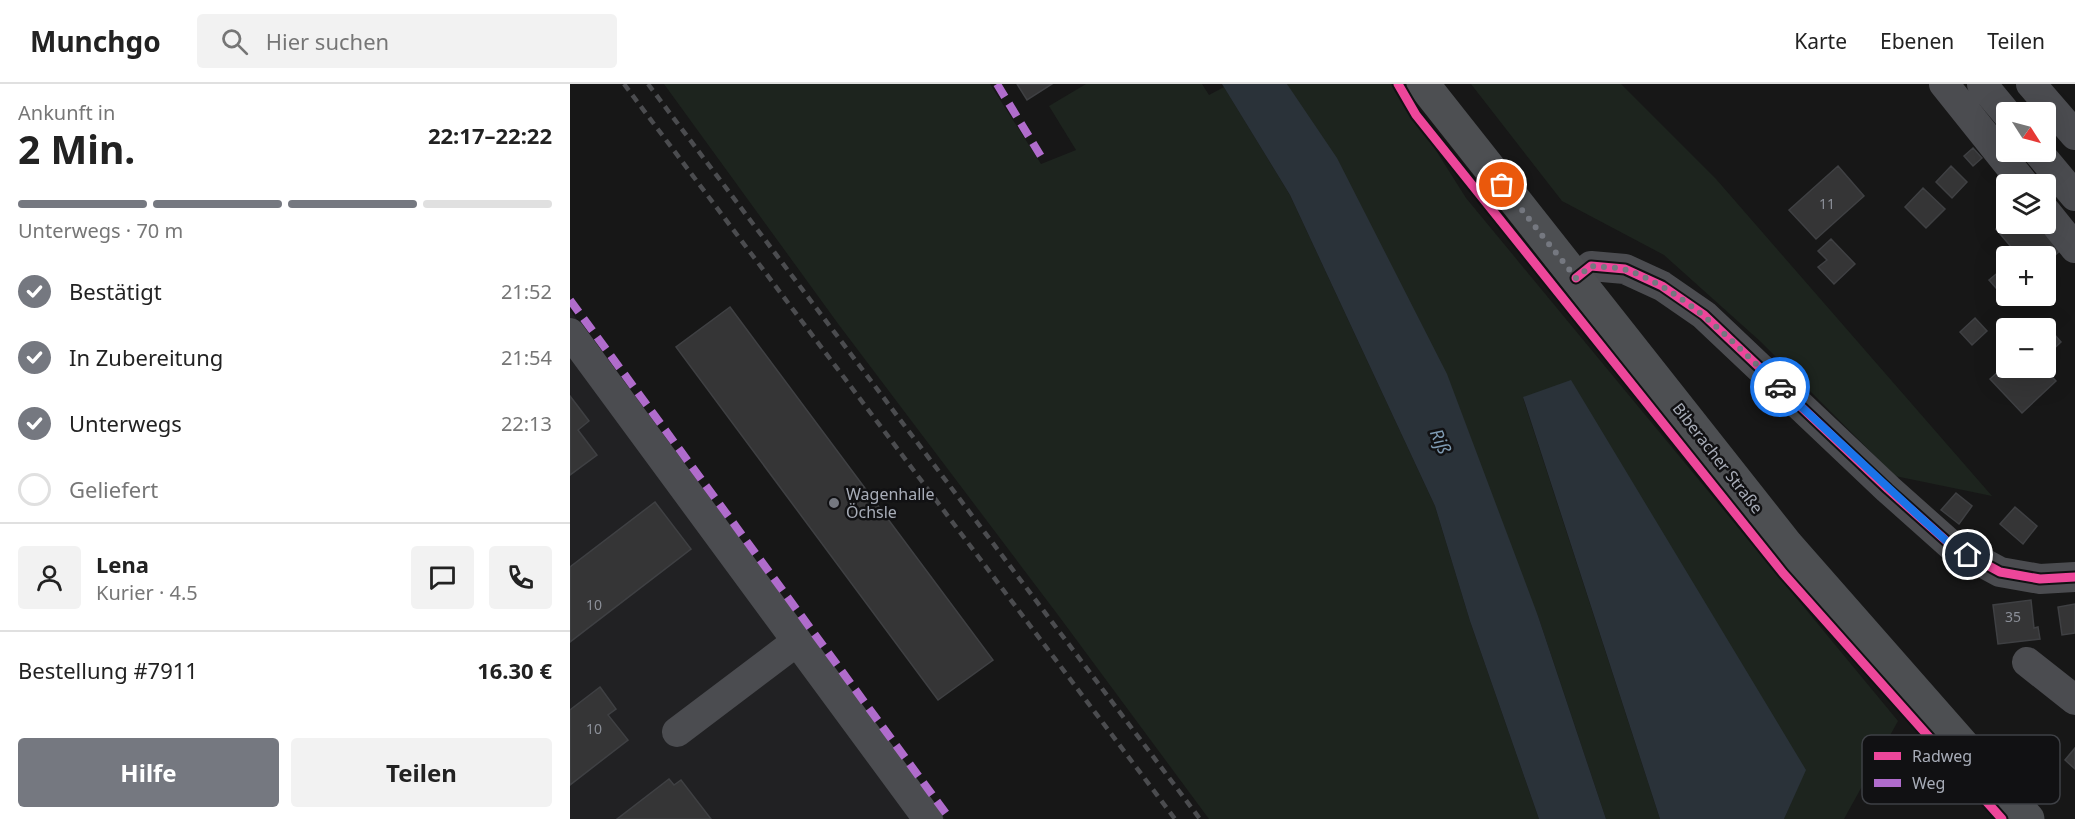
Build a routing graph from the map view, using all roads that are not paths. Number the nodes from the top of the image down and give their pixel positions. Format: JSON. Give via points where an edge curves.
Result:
{"nodes":[{"id":1,"x":1423,"y":84,"type":"edge"},
{"id":2,"x":1944,"y":84,"type":"edge"},
{"id":3,"x":1982,"y":84,"type":"edge"},
{"id":4,"x":2031,"y":84,"type":"edge"},
{"id":5,"x":1997,"y":102,"type":"edge"},
{"id":6,"x":2075,"y":135,"type":"edge"},
{"id":7,"x":2047,"y":162,"type":"edge"},
{"id":8,"x":2016,"y":174,"type":"edge"},
{"id":9,"x":2074,"y":194,"type":"edge"},
{"id":10,"x":2056,"y":224,"type":"edge"},
{"id":11,"x":2075,"y":248,"type":"edge"},
{"id":12,"x":1576,"y":278,"type":"junction"},
{"id":13,"x":570,"y":333,"type":"edge"},
{"id":14,"x":2075,"y":577,"type":"edge"},
{"id":15,"x":796,"y":642,"type":"junction"},
{"id":16,"x":2027,"y":662,"type":"dead end"},
{"id":17,"x":2075,"y":700,"type":"edge"},
{"id":18,"x":677,"y":732,"type":"dead end"},
{"id":19,"x":1954,"y":735,"type":"edge"},
{"id":20,"x":2015,"y":804,"type":"edge"},
{"id":21,"x":928,"y":819,"type":"edge"},
{"id":22,"x":2028,"y":819,"type":"edge"}],
"edges":[{"from":1,"to":12,"type":"main road","name":"Biberacher Straße"},
{"from":2,"to":8,"type":"street"},
{"from":3,"to":5,"type":"street"},
{"from":4,"to":6,"type":"street"},
{"from":7,"to":9,"type":"street"},
{"from":10,"to":11,"type":"street"},
{"from":12,"to":14,"type":"street","via":[[1591,266],[1625,269],[1662,286],[1704,315],[1952,546],[2000,572],[2040,579]]},
{"from":12,"to":19,"type":"main road","name":"Biberacher Straße","via":[[1787,545]]},
{"from":13,"to":15,"type":"street"},
{"from":15,"to":18,"type":"street"},
{"from":15,"to":21,"type":"street"},
{"from":16,"to":17,"type":"street"},
{"from":20,"to":22,"type":"main road","name":"Biberacher Straße"}]}
